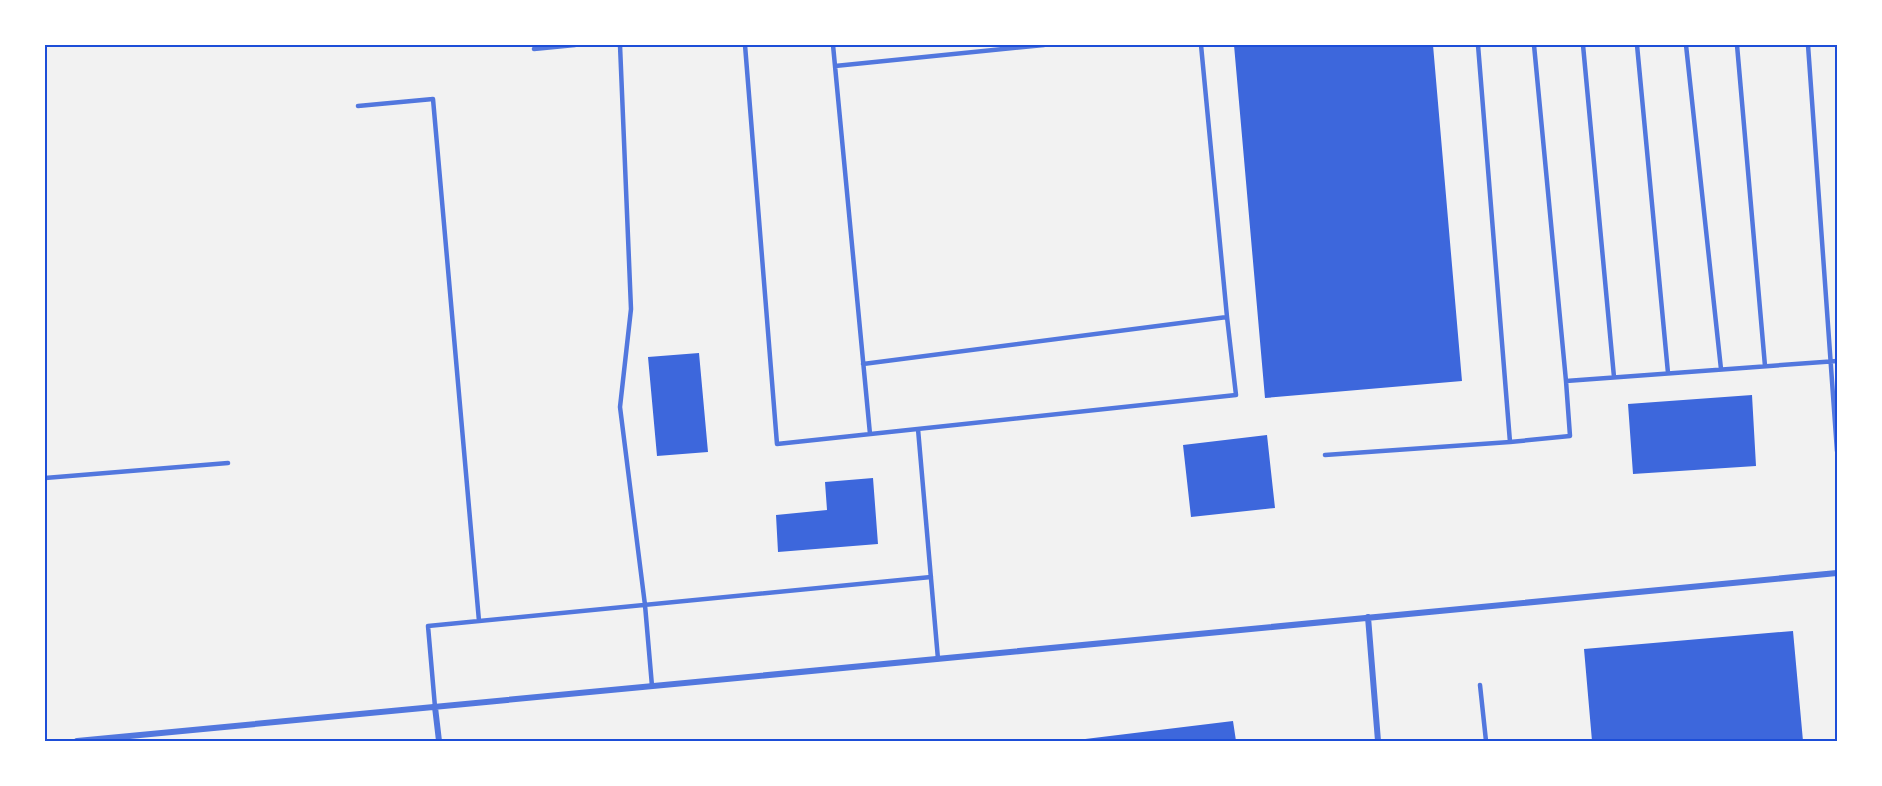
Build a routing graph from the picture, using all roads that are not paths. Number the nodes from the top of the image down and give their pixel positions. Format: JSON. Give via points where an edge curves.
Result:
{"nodes":[{"id":1,"x":575,"y":45,"type":"edge"},
{"id":2,"x":620,"y":45,"type":"edge"},
{"id":3,"x":745,"y":45,"type":"edge"},
{"id":4,"x":833,"y":45,"type":"edge"},
{"id":5,"x":1044,"y":45,"type":"edge"},
{"id":6,"x":1201,"y":45,"type":"edge"},
{"id":7,"x":1478,"y":45,"type":"edge"},
{"id":8,"x":1534,"y":45,"type":"edge"},
{"id":9,"x":1583,"y":45,"type":"edge"},
{"id":10,"x":1637,"y":45,"type":"edge"},
{"id":11,"x":1686,"y":45,"type":"edge"},
{"id":12,"x":1737,"y":45,"type":"edge"},
{"id":13,"x":1808,"y":45,"type":"edge"},
{"id":14,"x":534,"y":49,"type":"dead end"},
{"id":15,"x":835,"y":66,"type":"junction"},
{"id":16,"x":358,"y":106,"type":"dead end"},
{"id":17,"x":1227,"y":317,"type":"junction"},
{"id":18,"x":1830,"y":361,"type":"junction"},
{"id":19,"x":1837,"y":361,"type":"edge"},
{"id":20,"x":863,"y":364,"type":"junction"},
{"id":21,"x":1766,"y":366,"type":"junction"},
{"id":22,"x":1721,"y":369,"type":"junction"},
{"id":23,"x":1668,"y":373,"type":"junction"},
{"id":24,"x":1614,"y":377,"type":"junction"},
{"id":25,"x":1566,"y":381,"type":"junction"},
{"id":26,"x":918,"y":429,"type":"junction"},
{"id":27,"x":870,"y":434,"type":"junction"},
{"id":28,"x":1510,"y":442,"type":"junction"},
{"id":29,"x":1836,"y":452,"type":"edge"},
{"id":30,"x":1325,"y":455,"type":"dead end"},
{"id":31,"x":228,"y":463,"type":"dead end"},
{"id":32,"x":45,"y":478,"type":"edge"},
{"id":33,"x":1837,"y":573,"type":"edge"},
{"id":34,"x":931,"y":577,"type":"junction"},
{"id":35,"x":645,"y":605,"type":"junction"},
{"id":36,"x":1368,"y":617,"type":"junction"},
{"id":37,"x":479,"y":621,"type":"junction"},
{"id":38,"x":938,"y":659,"type":"junction"},
{"id":39,"x":1480,"y":685,"type":"dead end"},
{"id":40,"x":652,"y":686,"type":"junction"},
{"id":41,"x":435,"y":707,"type":"junction"},
{"id":42,"x":77,"y":741,"type":"edge"},
{"id":43,"x":439,"y":741,"type":"edge"},
{"id":44,"x":1378,"y":741,"type":"edge"},
{"id":45,"x":1486,"y":741,"type":"edge"}],
"edges":[{"from":1,"to":14,"type":"lane"},
{"from":2,"to":35,"type":"lane","via":[[631,309],[620,407]]},
{"from":3,"to":27,"type":"lane","via":[[777,444]]},
{"from":4,"to":15,"type":"lane"},
{"from":5,"to":15,"type":"lane"},
{"from":6,"to":17,"type":"lane"},
{"from":7,"to":28,"type":"lane"},
{"from":8,"to":25,"type":"lane"},
{"from":9,"to":24,"type":"lane"},
{"from":10,"to":23,"type":"lane"},
{"from":11,"to":22,"type":"lane"},
{"from":12,"to":21,"type":"lane"},
{"from":13,"to":18,"type":"lane"},
{"from":15,"to":20,"type":"lane"},
{"from":16,"to":37,"type":"lane","via":[[433,99]]},
{"from":17,"to":20,"type":"lane"},
{"from":17,"to":26,"type":"lane","via":[[1236,394]]},
{"from":18,"to":19,"type":"lane"},
{"from":18,"to":21,"type":"lane"},
{"from":18,"to":29,"type":"lane"},
{"from":20,"to":27,"type":"lane"},
{"from":21,"to":22,"type":"lane"},
{"from":22,"to":23,"type":"lane"},
{"from":23,"to":24,"type":"lane"},
{"from":24,"to":25,"type":"lane"},
{"from":25,"to":28,"type":"lane","via":[[1570,436]]},
{"from":26,"to":27,"type":"lane"},
{"from":26,"to":34,"type":"lane"},
{"from":28,"to":30,"type":"lane"},
{"from":31,"to":32,"type":"lane"},
{"from":33,"to":36,"type":"street"},
{"from":34,"to":35,"type":"lane"},
{"from":34,"to":38,"type":"lane"},
{"from":35,"to":37,"type":"lane"},
{"from":35,"to":40,"type":"lane"},
{"from":36,"to":38,"type":"street"},
{"from":36,"to":44,"type":"street"},
{"from":37,"to":41,"type":"lane","via":[[428,626]]},
{"from":38,"to":40,"type":"street"},
{"from":39,"to":45,"type":"lane"},
{"from":40,"to":41,"type":"street"},
{"from":41,"to":42,"type":"street"},
{"from":41,"to":43,"type":"street"}]}
